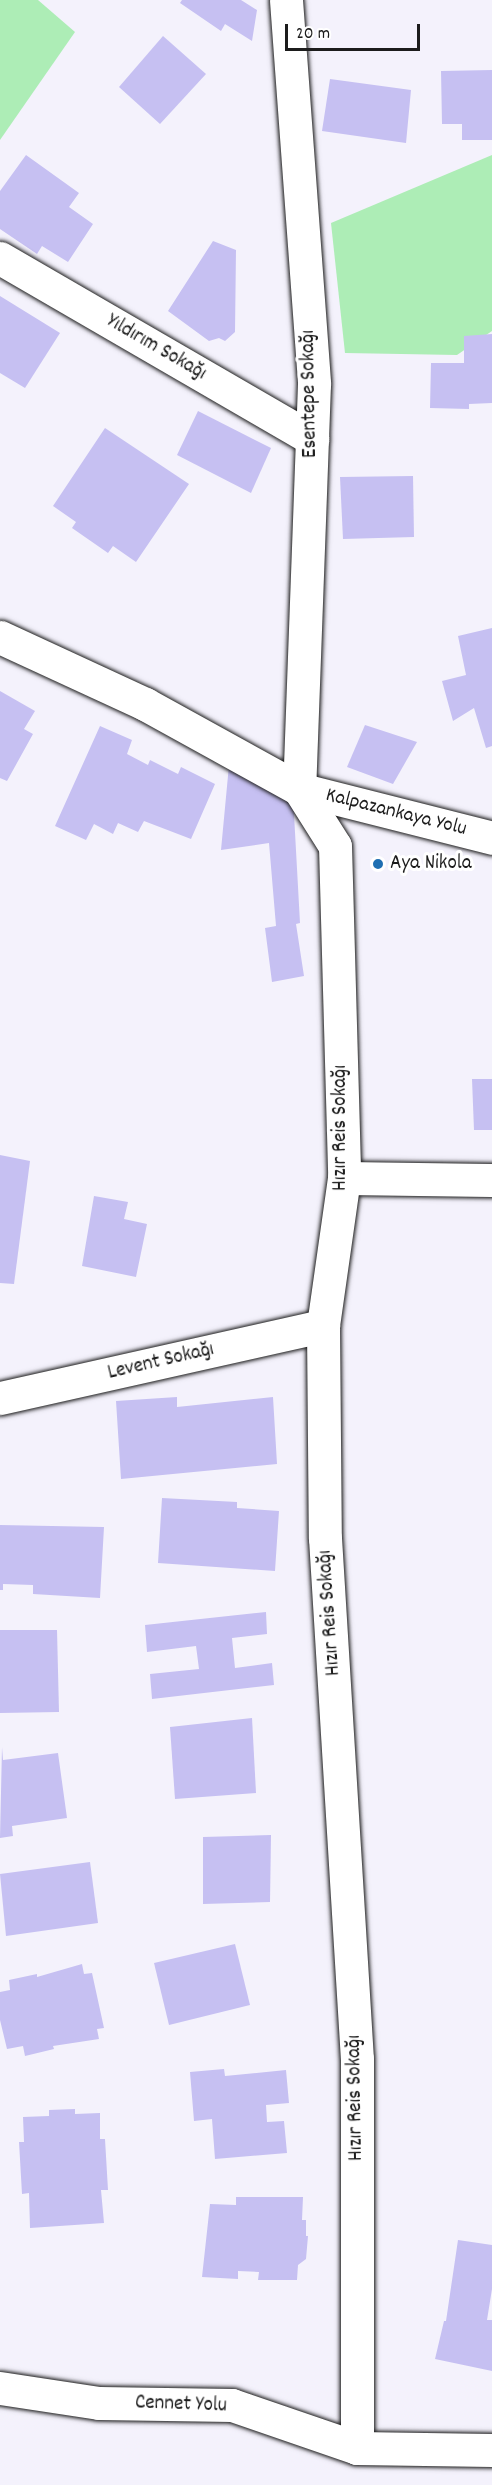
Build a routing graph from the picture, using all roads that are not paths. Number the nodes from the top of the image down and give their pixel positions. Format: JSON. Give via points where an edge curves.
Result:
{"nodes":[{"id":1,"x":286,"y":0,"type":"edge"},
{"id":2,"x":0,"y":258,"type":"edge"},
{"id":3,"x":312,"y":439,"type":"junction"},
{"id":4,"x":0,"y":637,"type":"edge"},
{"id":5,"x":300,"y":789,"type":"junction"},
{"id":6,"x":492,"y":838,"type":"edge"},
{"id":7,"x":344,"y":1178,"type":"junction"},
{"id":8,"x":492,"y":1180,"type":"edge"},
{"id":9,"x":323,"y":1326,"type":"junction"},
{"id":10,"x":0,"y":1398,"type":"edge"},
{"id":11,"x":0,"y":2388,"type":"edge"},
{"id":12,"x":357,"y":2448,"type":"junction"},
{"id":13,"x":492,"y":2450,"type":"edge"}],
"edges":[{"from":1,"to":3,"type":"street","name":"Esentepe Sokağı","via":[[314,384]]},
{"from":2,"to":3,"type":"street","name":"Yıldırım Sokağı"},
{"from":3,"to":5,"type":"street","name":"Esentepe Sokağı"},
{"from":4,"to":5,"type":"street","name":"Kalpazankaya Yolu","via":[[145,704]]},
{"from":5,"to":6,"type":"street","name":"Kalpazankaya Yolu"},
{"from":5,"to":7,"type":"street","name":"Hızır Reis Sokağı","via":[[335,846]]},
{"from":7,"to":8,"type":"street"},
{"from":7,"to":9,"type":"street","name":"Hızır Reis Sokağı"},
{"from":9,"to":10,"type":"street","name":"Levent Sokağı"},
{"from":9,"to":12,"type":"street","name":"Hızır Reis Sokağı","via":[[325,1538],[357,2059]]},
{"from":11,"to":12,"type":"street","name":"Cennet Yolu","via":[[99,2403],[232,2405]]},
{"from":12,"to":13,"type":"street","name":"Cennet Yolu"}]}
